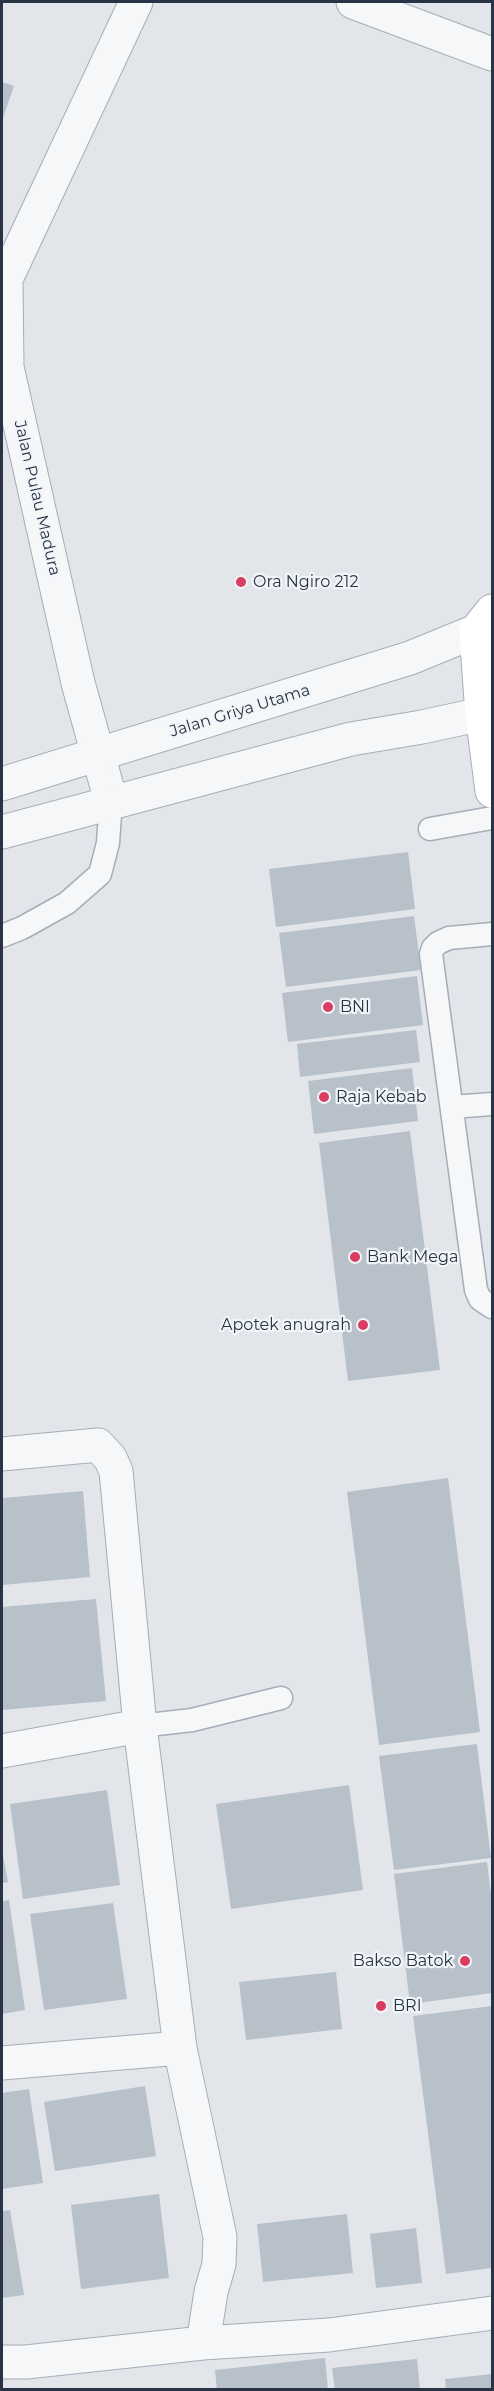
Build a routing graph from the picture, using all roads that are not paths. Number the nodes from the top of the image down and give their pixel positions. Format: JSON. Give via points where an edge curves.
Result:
{"nodes":[{"id":1,"x":136,"y":2,"type":"edge"},
{"id":2,"x":353,"y":2,"type":"edge"},
{"id":3,"x":492,"y":54,"type":"edge"},
{"id":4,"x":484,"y":621,"type":"edge"},
{"id":5,"x":482,"y":714,"type":"junction"},
{"id":6,"x":98,"y":755,"type":"junction"},
{"id":7,"x":2,"y":784,"type":"edge"},
{"id":8,"x":492,"y":791,"type":"edge"},
{"id":9,"x":111,"y":801,"type":"junction"},
{"id":10,"x":492,"y":818,"type":"edge"},
{"id":11,"x":430,"y":829,"type":"dead end"},
{"id":12,"x":2,"y":832,"type":"edge"},
{"id":13,"x":492,"y":934,"type":"edge"},
{"id":14,"x":2,"y":936,"type":"edge"},
{"id":15,"x":492,"y":1104,"type":"edge"},
{"id":16,"x":452,"y":1107,"type":"junction"},
{"id":17,"x":492,"y":1307,"type":"edge"},
{"id":18,"x":2,"y":1454,"type":"edge"},
{"id":19,"x":281,"y":1698,"type":"dead end"},
{"id":20,"x":140,"y":1726,"type":"junction"},
{"id":21,"x":2,"y":1751,"type":"edge"},
{"id":22,"x":180,"y":2048,"type":"junction"},
{"id":23,"x":2,"y":2063,"type":"edge"},
{"id":24,"x":492,"y":2313,"type":"edge"},
{"id":25,"x":203,"y":2343,"type":"junction"},
{"id":26,"x":2,"y":2362,"type":"edge"}],
"edges":[{"from":1,"to":6,"type":"street","name":"Jalan Pulau Madura","via":[[6,279],[7,367],[78,683]]},
{"from":2,"to":3,"type":"street"},
{"from":4,"to":5,"type":"main road"},
{"from":4,"to":6,"type":"street","name":"Jalan Griya Utama","via":[[410,658]]},
{"from":5,"to":8,"type":"main road"},
{"from":5,"to":9,"type":"street","via":[[351,739]]},
{"from":6,"to":7,"type":"street","name":"Jalan Griya Utama"},
{"from":6,"to":9,"type":"street","name":"Jalan Pulau Madura"},
{"from":9,"to":12,"type":"street"},
{"from":9,"to":14,"type":"lane","via":[[108,843],[100,874],[67,903]]},
{"from":10,"to":11,"type":"lane"},
{"from":13,"to":16,"type":"lane","via":[[448,938],[438,943],[431,954]]},
{"from":15,"to":16,"type":"lane"},
{"from":16,"to":17,"type":"lane","via":[[476,1290],[480,1299]]},
{"from":18,"to":20,"type":"street","via":[[98,1445],[110,1458],[116,1471]]},
{"from":19,"to":20,"type":"lane","via":[[192,1720]]},
{"from":20,"to":21,"type":"street"},
{"from":20,"to":22,"type":"street"},
{"from":22,"to":23,"type":"street"},
{"from":22,"to":25,"type":"street","via":[[220,2237],[219,2264]]},
{"from":24,"to":25,"type":"street","via":[[329,2335]]},
{"from":25,"to":26,"type":"street"}]}
